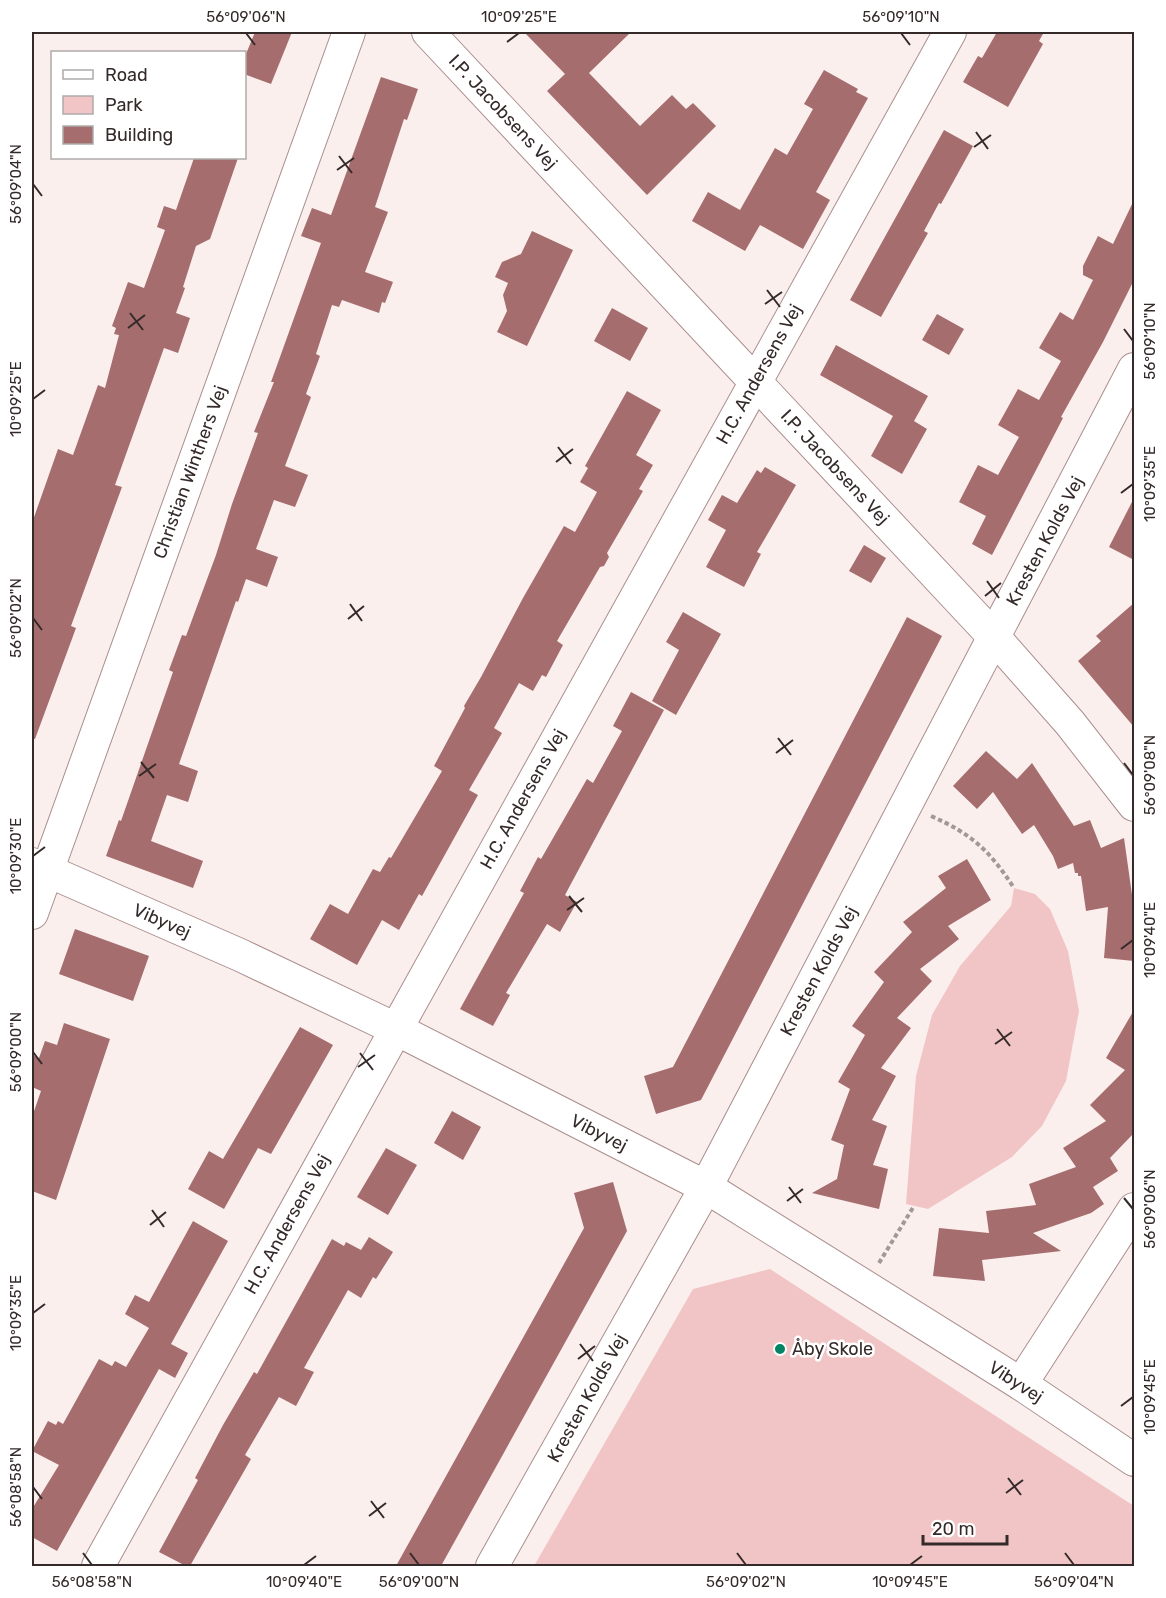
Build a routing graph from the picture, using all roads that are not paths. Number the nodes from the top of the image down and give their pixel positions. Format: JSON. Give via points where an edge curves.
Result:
{"nodes":[{"id":1,"x":349,"y":32,"type":"edge"},
{"id":2,"x":428,"y":32,"type":"edge"},
{"id":3,"x":950,"y":32,"type":"edge"},
{"id":4,"x":1134,"y":369,"type":"edge"},
{"id":5,"x":755,"y":382,"type":"junction"},
{"id":6,"x":994,"y":637,"type":"junction"},
{"id":7,"x":1134,"y":805,"type":"edge"},
{"id":8,"x":39,"y":867,"type":"edge"},
{"id":9,"x":32,"y":913,"type":"edge"},
{"id":10,"x":396,"y":1029,"type":"junction"},
{"id":11,"x":706,"y":1187,"type":"junction"},
{"id":12,"x":1134,"y":1209,"type":"edge"},
{"id":13,"x":1021,"y":1384,"type":"junction"},
{"id":14,"x":1134,"y":1460,"type":"edge"},
{"id":15,"x":98,"y":1566,"type":"edge"},
{"id":16,"x":492,"y":1566,"type":"edge"}],
"edges":[{"from":1,"to":8,"type":"street","name":"Christian Winthers Vej"},
{"from":2,"to":5,"type":"street","name":"I.P. Jacobsens Vej"},
{"from":3,"to":5,"type":"street","name":"H.C. Andersens Vej"},
{"from":4,"to":6,"type":"street","name":"Kresten Kolds Vej"},
{"from":5,"to":6,"type":"street","name":"I.P. Jacobsens Vej"},
{"from":5,"to":10,"type":"street","name":"H.C. Andersens Vej"},
{"from":6,"to":7,"type":"street","name":"I.P. Jacobsens Vej","via":[[1070,723]]},
{"from":6,"to":11,"type":"street","name":"Kresten Kolds Vej"},
{"from":8,"to":9,"type":"street","name":"Christian Winthers Vej"},
{"from":8,"to":10,"type":"street","name":"Vibyvej"},
{"from":10,"to":11,"type":"street","name":"Vibyvej"},
{"from":10,"to":15,"type":"street","name":"H.C. Andersens Vej"},
{"from":11,"to":13,"type":"street","name":"Vibyvej"},
{"from":11,"to":16,"type":"street","name":"Kresten Kolds Vej"},
{"from":12,"to":13,"type":"street"},
{"from":13,"to":14,"type":"street","name":"Vibyvej"}]}
